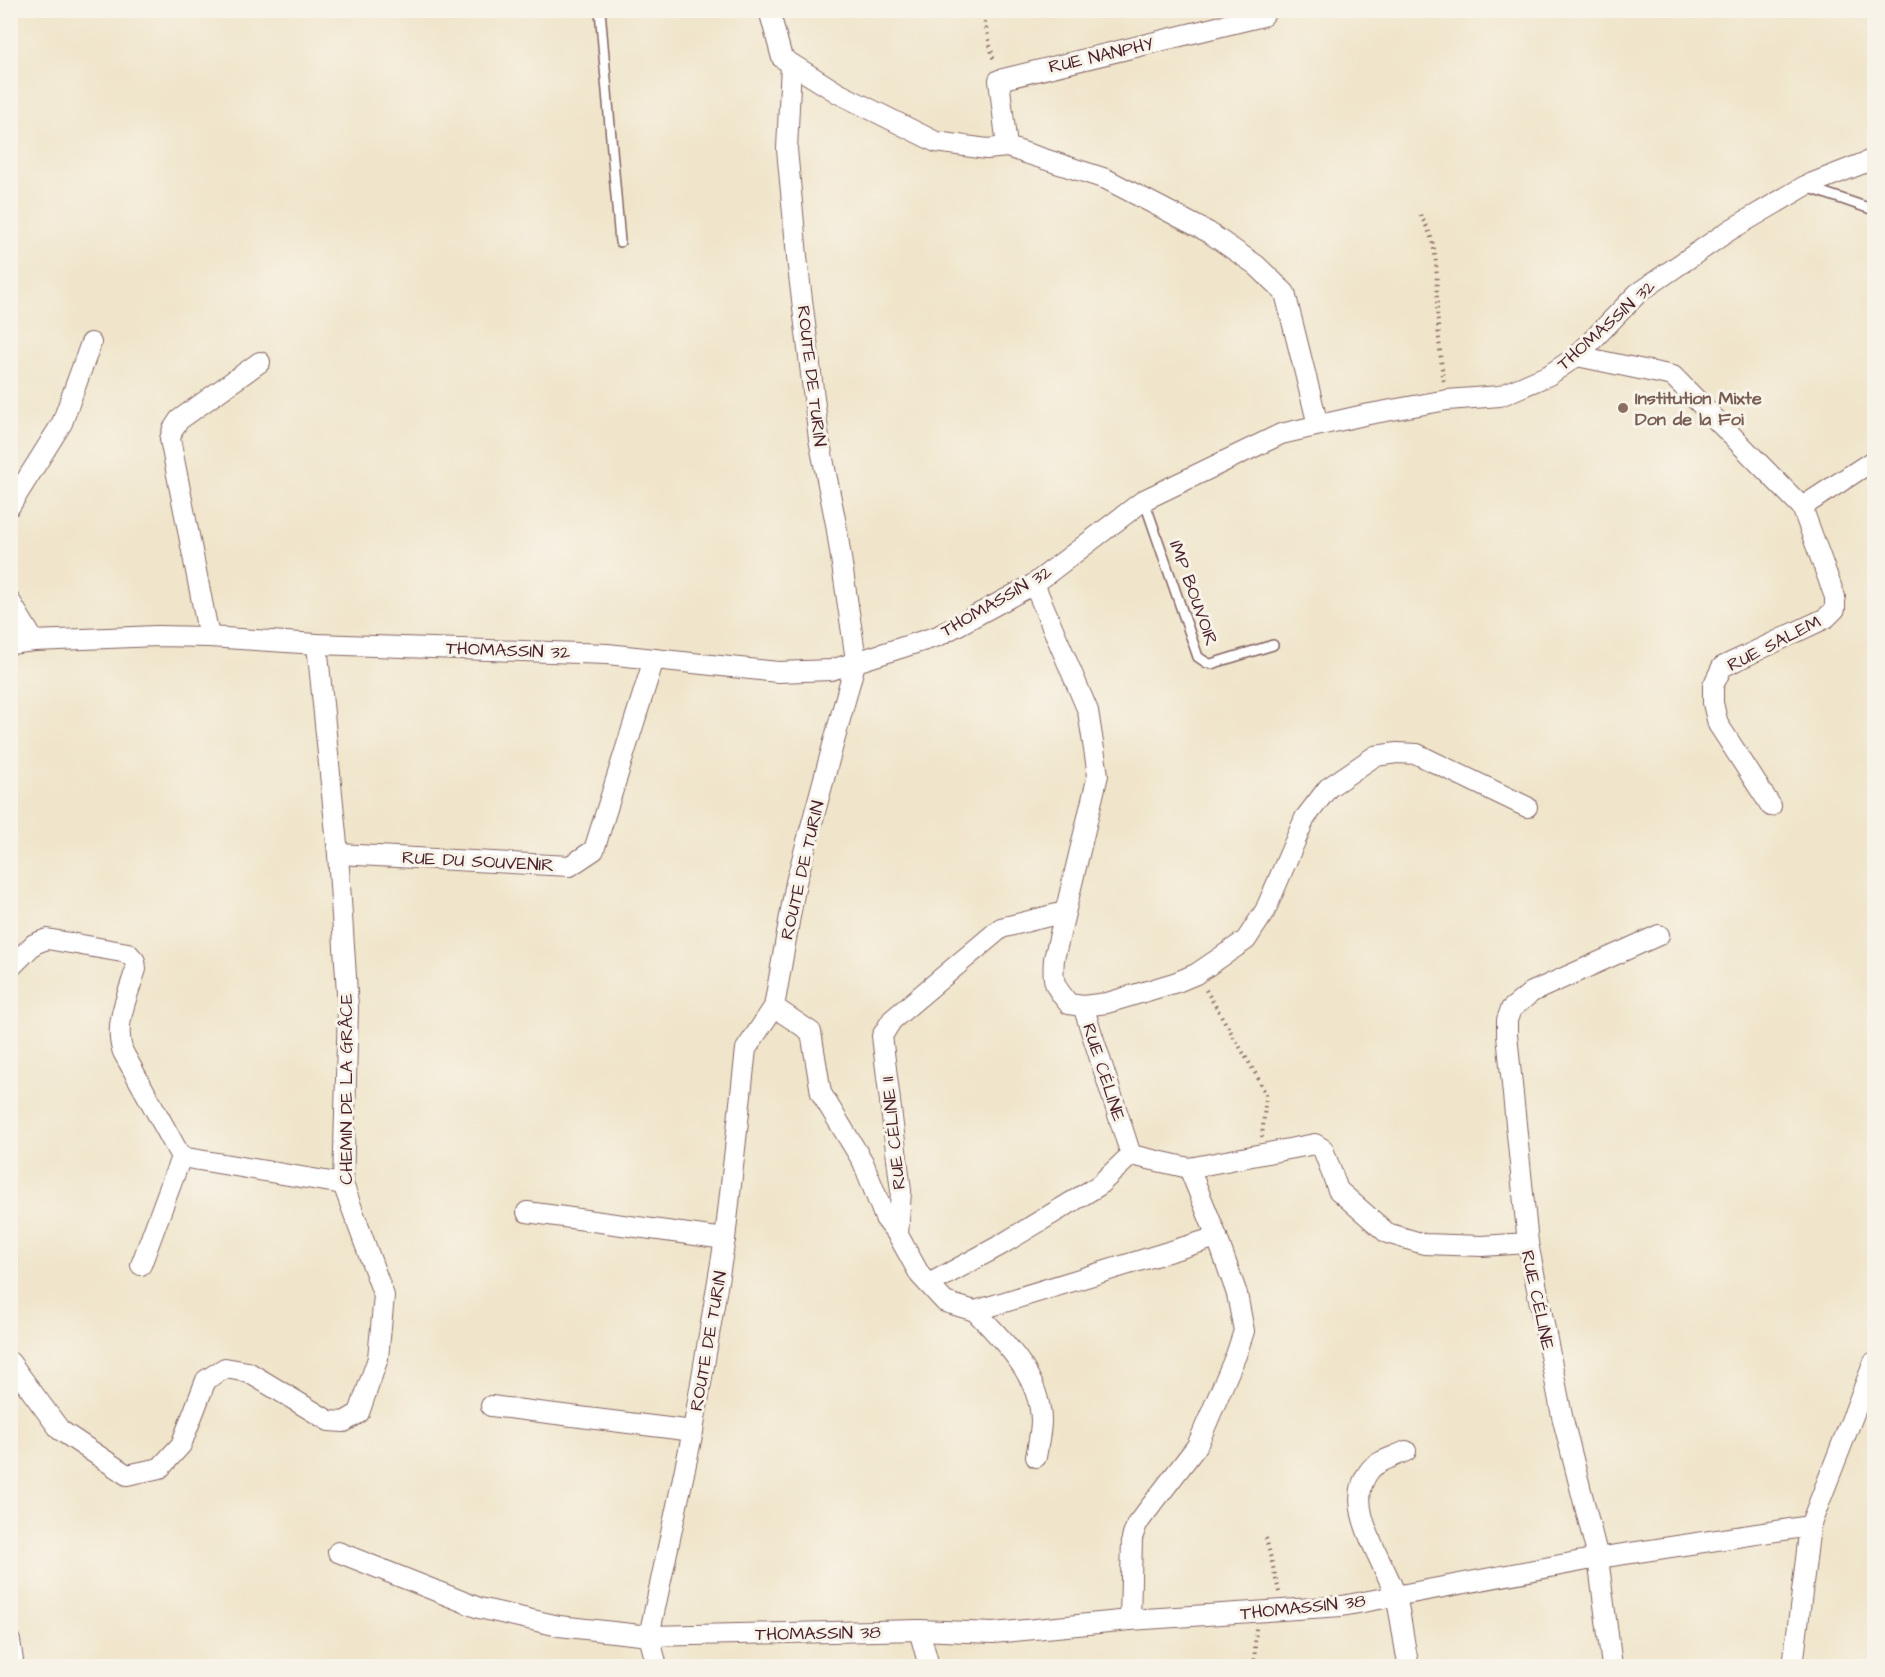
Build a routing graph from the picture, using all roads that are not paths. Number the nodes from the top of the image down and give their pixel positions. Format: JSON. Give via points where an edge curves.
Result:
{"nodes":[{"id":1,"x":600,"y":10,"type":"edge"},
{"id":2,"x":769,"y":10,"type":"edge"},
{"id":3,"x":1267,"y":10,"type":"edge"},
{"id":4,"x":791,"y":64,"type":"junction"},
{"id":5,"x":1007,"y":147,"type":"junction"},
{"id":6,"x":1875,"y":159,"type":"edge"},
{"id":7,"x":1805,"y":186,"type":"junction"},
{"id":8,"x":1875,"y":210,"type":"edge"},
{"id":9,"x":620,"y":242,"type":"dead end"},
{"id":10,"x":91,"y":343,"type":"dead end"},
{"id":11,"x":1577,"y":356,"type":"junction"},
{"id":12,"x":260,"y":362,"type":"dead end"},
{"id":13,"x":1318,"y":425,"type":"junction"},
{"id":14,"x":1875,"y":460,"type":"edge"},
{"id":15,"x":1144,"y":500,"type":"junction"},
{"id":16,"x":10,"y":506,"type":"edge"},
{"id":17,"x":1802,"y":507,"type":"junction"},
{"id":18,"x":1034,"y":584,"type":"junction"},
{"id":19,"x":10,"y":601,"type":"edge"},
{"id":20,"x":209,"y":637,"type":"junction"},
{"id":21,"x":34,"y":641,"type":"junction"},
{"id":22,"x":10,"y":644,"type":"edge"},
{"id":23,"x":317,"y":644,"type":"junction"},
{"id":24,"x":1273,"y":645,"type":"dead end"},
{"id":25,"x":654,"y":659,"type":"junction"},
{"id":26,"x":856,"y":660,"type":"junction"},
{"id":27,"x":1771,"y":806,"type":"dead end"},
{"id":28,"x":1527,"y":807,"type":"dead end"},
{"id":29,"x":338,"y":854,"type":"junction"},
{"id":30,"x":1065,"y":912,"type":"junction"},
{"id":31,"x":1659,"y":935,"type":"dead end"},
{"id":32,"x":10,"y":968,"type":"edge"},
{"id":33,"x":1083,"y":1006,"type":"junction"},
{"id":34,"x":774,"y":1007,"type":"junction"},
{"id":35,"x":1131,"y":1155,"type":"junction"},
{"id":36,"x":181,"y":1157,"type":"junction"},
{"id":37,"x":1189,"y":1168,"type":"junction"},
{"id":38,"x":343,"y":1184,"type":"junction"},
{"id":39,"x":527,"y":1212,"type":"dead end"},
{"id":40,"x":898,"y":1235,"type":"junction"},
{"id":41,"x":1217,"y":1237,"type":"junction"},
{"id":42,"x":725,"y":1239,"type":"junction"},
{"id":43,"x":1528,"y":1243,"type":"junction"},
{"id":44,"x":141,"y":1265,"type":"dead end"},
{"id":45,"x":929,"y":1284,"type":"junction"},
{"id":46,"x":975,"y":1311,"type":"junction"},
{"id":47,"x":10,"y":1362,"type":"edge"},
{"id":48,"x":1873,"y":1371,"type":"edge"},
{"id":49,"x":491,"y":1406,"type":"dead end"},
{"id":50,"x":693,"y":1431,"type":"junction"},
{"id":51,"x":1406,"y":1451,"type":"dead end"},
{"id":52,"x":1036,"y":1457,"type":"dead end"},
{"id":53,"x":1810,"y":1526,"type":"junction"},
{"id":54,"x":338,"y":1552,"type":"dead end"},
{"id":55,"x":1598,"y":1558,"type":"junction"},
{"id":56,"x":1395,"y":1595,"type":"junction"},
{"id":57,"x":1130,"y":1620,"type":"junction"},
{"id":58,"x":919,"y":1630,"type":"junction"},
{"id":59,"x":649,"y":1636,"type":"junction"},
{"id":60,"x":657,"y":1666,"type":"edge"},
{"id":61,"x":929,"y":1666,"type":"edge"},
{"id":62,"x":1409,"y":1666,"type":"edge"},
{"id":63,"x":1612,"y":1666,"type":"edge"},
{"id":64,"x":1793,"y":1666,"type":"edge"}],
"edges":[{"from":1,"to":9,"type":"lane"},
{"from":2,"to":4,"type":"street","via":[[782,58]]},
{"from":3,"to":5,"type":"street","name":"RUE NANPHY","via":[[1263,16],[999,80]]},
{"from":4,"to":5,"type":"street","via":[[838,93],[936,142],[987,149]]},
{"from":4,"to":26,"type":"street","name":"ROUTE DE TURIN","via":[[787,149],[798,267],[819,439]]},
{"from":5,"to":13,"type":"street","via":[[1106,179],[1208,232],[1256,265],[1285,293]]},
{"from":6,"to":7,"type":"street","name":"THOMASSIN 32"},
{"from":7,"to":8,"type":"lane"},
{"from":7,"to":11,"type":"street","name":"THOMASSIN 32","via":[[1730,230],[1638,293]]},
{"from":10,"to":16,"type":"street","via":[[62,423]]},
{"from":11,"to":13,"type":"street","name":"THOMASSIN 32","via":[[1549,375],[1500,396],[1447,400]]},
{"from":11,"to":17,"type":"street","name":"RUE SALEM","via":[[1673,376]]},
{"from":12,"to":20,"type":"street","via":[[179,420],[170,440]]},
{"from":13,"to":15,"type":"street","name":"THOMASSIN 32","via":[[1281,434]]},
{"from":14,"to":17,"type":"street"},
{"from":15,"to":18,"type":"street","name":"THOMASSIN 32"},
{"from":15,"to":24,"type":"lane","name":"IMP BOUVOIR","via":[[1198,657],[1211,664]]},
{"from":17,"to":27,"type":"street","name":"RUE SALEM","via":[[1835,597],[1835,609],[1826,618],[1722,667],[1713,686],[1718,724]]},
{"from":18,"to":26,"type":"street","name":"THOMASSIN 32","via":[[938,636]]},
{"from":18,"to":30,"type":"street","name":"RUE CÉLINE","via":[[1088,711],[1098,775]]},
{"from":19,"to":21,"type":"street"},
{"from":20,"to":21,"type":"street","name":"THOMASSIN 32"},
{"from":20,"to":23,"type":"street","name":"THOMASSIN 32"},
{"from":21,"to":22,"type":"street","name":"THOMASSIN 32"},
{"from":23,"to":25,"type":"street","name":"THOMASSIN 32"},
{"from":23,"to":29,"type":"street","name":"CHEMIN DE LA GRÂCE"},
{"from":25,"to":26,"type":"street","name":"THOMASSIN 32","via":[[778,672],[831,670]]},
{"from":25,"to":29,"type":"street","name":"RUE DU SOUVENIR","via":[[594,850],[581,861],[570,866]]},
{"from":26,"to":34,"type":"street","name":"ROUTE DE TURIN","via":[[796,882]]},
{"from":28,"to":33,"type":"street","name":"RUE CÉLINE","via":[[1417,754],[1375,756],[1328,788],[1305,818],[1265,911],[1246,940],[1196,974],[1107,1004]]},
{"from":29,"to":38,"type":"street","name":"CHEMIN DE LA GRÂCE","via":[[348,1008]]},
{"from":30,"to":33,"type":"street","name":"RUE CÉLINE","via":[[1052,978],[1069,1004]]},
{"from":30,"to":40,"type":"street","name":"RUE CÉLINE II","via":[[1001,928],[892,1020],[882,1036],[901,1191]]},
{"from":31,"to":43,"type":"street","via":[[1532,992],[1511,1009],[1507,1035]]},
{"from":32,"to":36,"type":"street","via":[[34,944],[47,939],[128,953],[136,969],[119,1041]]},
{"from":33,"to":35,"type":"street","name":"RUE CÉLINE"},
{"from":34,"to":40,"type":"street","via":[[812,1032],[820,1093],[863,1162],[885,1218]]},
{"from":34,"to":42,"type":"street","name":"ROUTE DE TURIN","via":[[746,1049]]},
{"from":35,"to":37,"type":"street","name":"RUE CÉLINE"},
{"from":35,"to":45,"type":"street","via":[[1098,1186]]},
{"from":36,"to":38,"type":"street"},
{"from":36,"to":44,"type":"street"},
{"from":37,"to":41,"type":"street"},
{"from":37,"to":43,"type":"street","name":"RUE CÉLINE","via":[[1315,1144],[1323,1149],[1338,1190],[1387,1233],[1424,1244]]},
{"from":38,"to":47,"type":"street","name":"CHEMIN DE LA GRÂCE","via":[[384,1296],[378,1358],[359,1413],[344,1422],[329,1421],[248,1372],[225,1368],[206,1380],[181,1445],[160,1468],[127,1475],[60,1430]]},
{"from":39,"to":42,"type":"street"},
{"from":40,"to":45,"type":"street"},
{"from":41,"to":46,"type":"street"},
{"from":41,"to":57,"type":"street","via":[[1237,1294],[1244,1331],[1197,1446],[1137,1524],[1132,1538]]},
{"from":42,"to":50,"type":"street","name":"ROUTE DE TURIN"},
{"from":43,"to":55,"type":"street","name":"RUE CÉLINE","via":[[1562,1416]]},
{"from":45,"to":46,"type":"street","via":[[945,1302]]},
{"from":46,"to":52,"type":"street","via":[[1009,1346],[1036,1397],[1041,1419]]},
{"from":48,"to":53,"type":"street"},
{"from":49,"to":50,"type":"street"},
{"from":50,"to":59,"type":"street","name":"ROUTE DE TURIN"},
{"from":51,"to":56,"type":"street","via":[[1371,1468],[1361,1491],[1361,1518]]},
{"from":53,"to":55,"type":"street","name":"THOMASSIN 38"},
{"from":53,"to":64,"type":"street"},
{"from":54,"to":59,"type":"street","name":"THOMASSIN 38","via":[[479,1608],[559,1626]]},
{"from":55,"to":56,"type":"street","name":"THOMASSIN 38"},
{"from":55,"to":63,"type":"street","name":"RUE CÉLINE"},
{"from":56,"to":57,"type":"street","name":"THOMASSIN 38","via":[[1341,1606]]},
{"from":56,"to":62,"type":"street"},
{"from":57,"to":58,"type":"street","name":"THOMASSIN 38","via":[[993,1633]]},
{"from":58,"to":59,"type":"street","name":"THOMASSIN 38"},
{"from":58,"to":61,"type":"street"},
{"from":59,"to":60,"type":"street","name":"ROUTE DE TURIN"}]}
